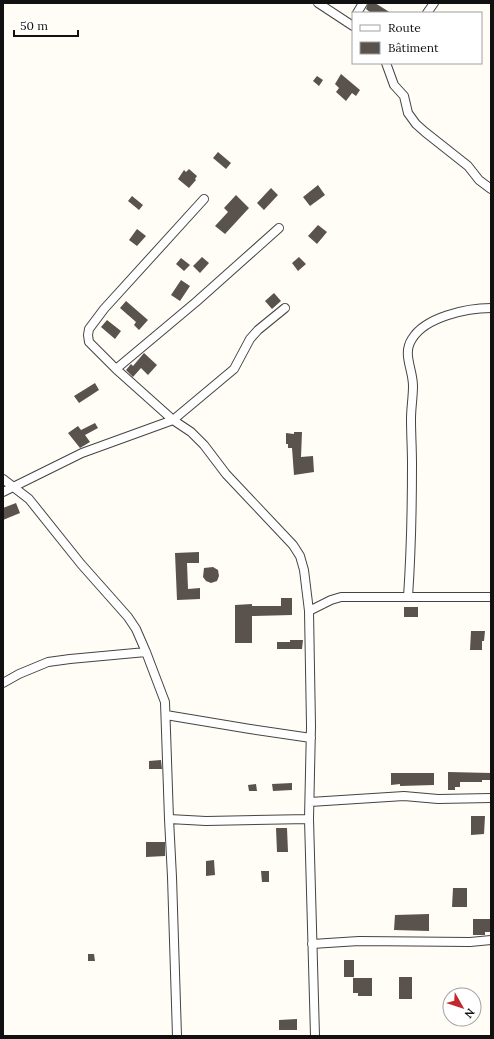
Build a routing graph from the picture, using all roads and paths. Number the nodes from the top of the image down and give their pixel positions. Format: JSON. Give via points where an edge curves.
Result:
{"nodes":[{"id":1,"x":318,"y":3,"type":"edge"},
{"id":2,"x":363,"y":3,"type":"edge"},
{"id":3,"x":434,"y":3,"type":"edge"},
{"id":4,"x":358,"y":12,"type":"edge"},
{"id":5,"x":428,"y":12,"type":"edge"},
{"id":6,"x":352,"y":24,"type":"edge"},
{"id":7,"x":389,"y":65,"type":"edge"},
{"id":8,"x":491,"y":189,"type":"edge"},
{"id":9,"x":204,"y":199,"type":"dead end"},
{"id":10,"x":279,"y":228,"type":"dead end"},
{"id":11,"x":491,"y":302,"type":"edge"},
{"id":12,"x":285,"y":308,"type":"dead end"},
{"id":13,"x":487,"y":308,"type":"edge"},
{"id":14,"x":116,"y":369,"type":"junction"},
{"id":15,"x":173,"y":420,"type":"junction"},
{"id":16,"x":3,"y":479,"type":"edge"},
{"id":17,"x":13,"y":486,"type":"junction"},
{"id":18,"x":3,"y":492,"type":"edge"},
{"id":19,"x":408,"y":597,"type":"junction"},
{"id":20,"x":491,"y":597,"type":"edge"},
{"id":21,"x":309,"y":611,"type":"junction"},
{"id":22,"x":146,"y":652,"type":"junction"},
{"id":23,"x":3,"y":683,"type":"edge"},
{"id":24,"x":166,"y":715,"type":"junction"},
{"id":25,"x":311,"y":738,"type":"junction"},
{"id":26,"x":491,"y":798,"type":"edge"},
{"id":27,"x":310,"y":802,"type":"junction"},
{"id":28,"x":309,"y":819,"type":"junction"},
{"id":29,"x":169,"y":820,"type":"junction"},
{"id":30,"x":491,"y":940,"type":"edge"},
{"id":31,"x":312,"y":944,"type":"junction"},
{"id":32,"x":177,"y":1036,"type":"edge"},
{"id":33,"x":314,"y":1036,"type":"edge"}],
"edges":[{"from":1,"to":6,"type":"street"},
{"from":2,"to":4,"type":"street"},
{"from":3,"to":5,"type":"street"},
{"from":7,"to":8,"type":"street","via":[[394,85],[404,96],[408,112],[416,124],[468,166],[479,180]]},
{"from":9,"to":14,"type":"street","via":[[104,309],[90,329],[89,342]]},
{"from":10,"to":14,"type":"street"},
{"from":11,"to":13,"type":"street"},
{"from":12,"to":15,"type":"street","via":[[258,330],[234,368]]},
{"from":13,"to":19,"type":"street","via":[[447,315],[428,323],[412,339],[408,350],[413,384]]},
{"from":14,"to":15,"type":"street"},
{"from":15,"to":17,"type":"street","via":[[82,453]]},
{"from":15,"to":21,"type":"street","via":[[204,445],[226,474],[293,545],[304,570]]},
{"from":16,"to":17,"type":"street"},
{"from":17,"to":18,"type":"street"},
{"from":17,"to":22,"type":"street","via":[[29,499],[128,618]]},
{"from":19,"to":20,"type":"street"},
{"from":19,"to":21,"type":"street","via":[[341,597]]},
{"from":21,"to":25,"type":"street"},
{"from":22,"to":23,"type":"street","via":[[48,662]]},
{"from":22,"to":24,"type":"street","via":[[165,702]]},
{"from":24,"to":25,"type":"street"},
{"from":24,"to":29,"type":"street"},
{"from":25,"to":27,"type":"street"},
{"from":26,"to":27,"type":"street","via":[[438,799],[398,796]]},
{"from":27,"to":28,"type":"street"},
{"from":28,"to":29,"type":"street"},
{"from":28,"to":31,"type":"street"},
{"from":29,"to":32,"type":"street"},
{"from":30,"to":31,"type":"street"},
{"from":31,"to":33,"type":"street"}]}
